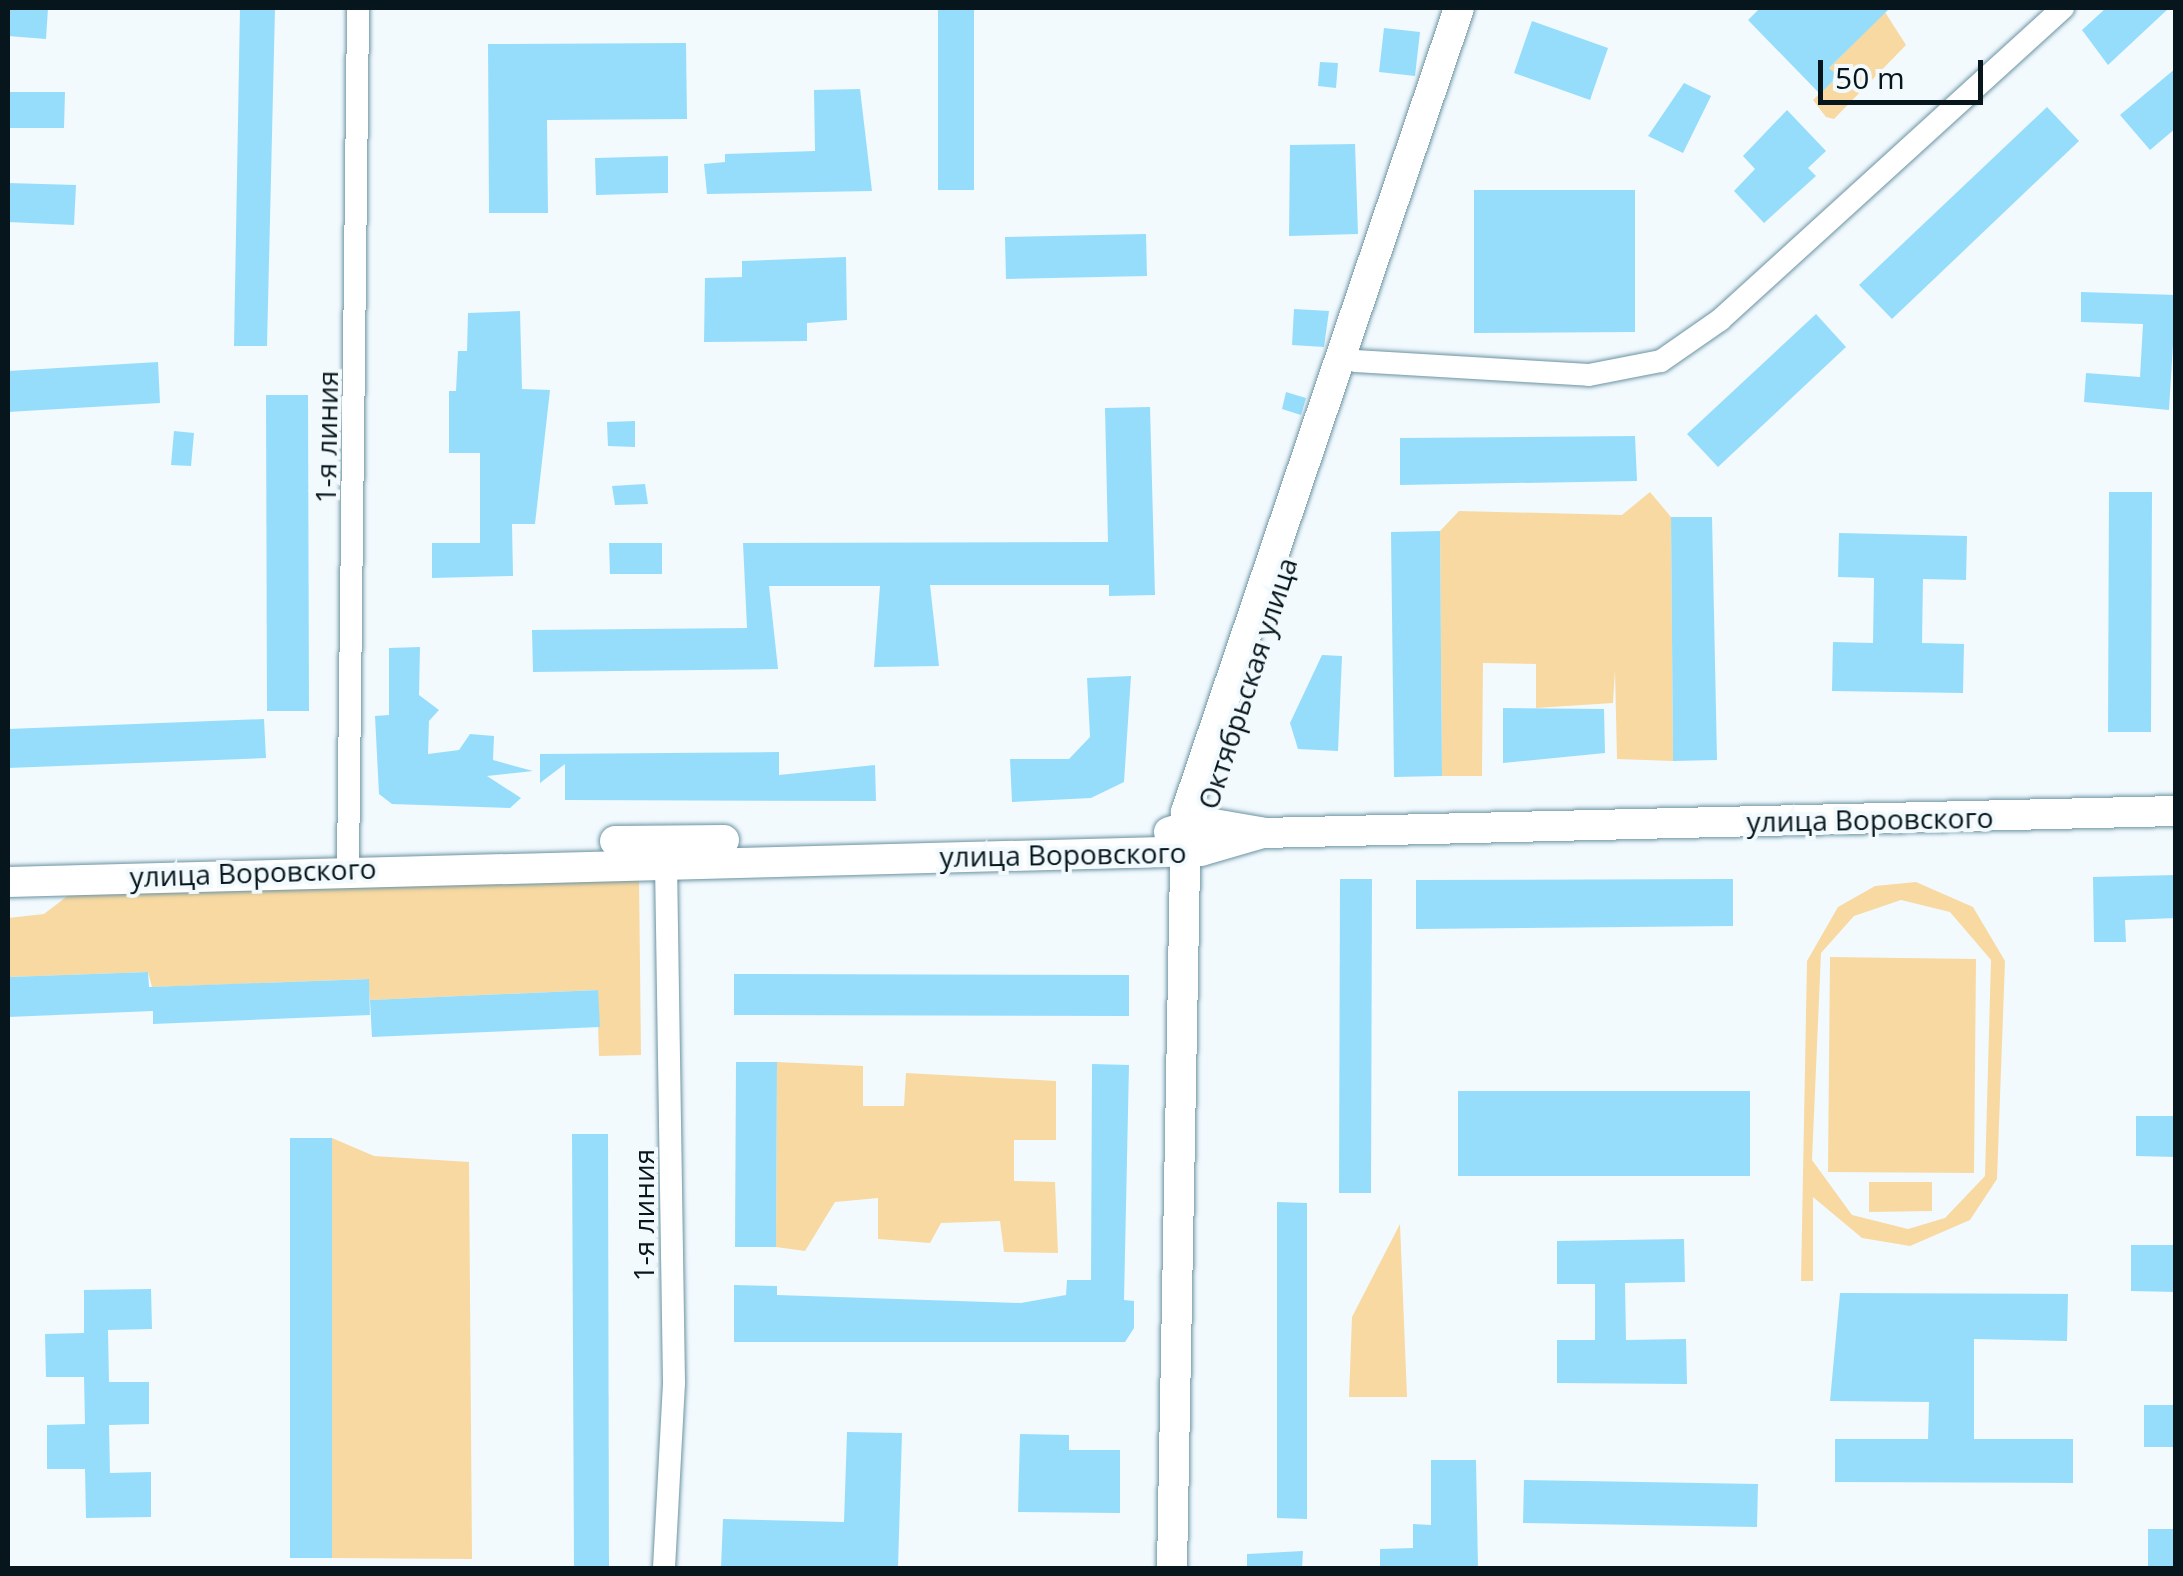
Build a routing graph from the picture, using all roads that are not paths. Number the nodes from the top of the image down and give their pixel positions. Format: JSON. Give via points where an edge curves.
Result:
{"nodes":[{"id":1,"x":358,"y":8,"type":"edge"},
{"id":2,"x":1459,"y":8,"type":"edge"},
{"id":3,"x":1475,"y":8,"type":"edge"},
{"id":4,"x":2063,"y":8,"type":"edge"},
{"id":5,"x":1355,"y":361,"type":"junction"},
{"id":6,"x":2176,"y":812,"type":"edge"},
{"id":7,"x":1193,"y":838,"type":"junction"},
{"id":8,"x":347,"y":859,"type":"junction"},
{"id":9,"x":666,"y":862,"type":"junction"},
{"id":10,"x":8,"y":864,"type":"edge"},
{"id":11,"x":8,"y":882,"type":"edge"},
{"id":12,"x":664,"y":1568,"type":"edge"},
{"id":13,"x":1172,"y":1568,"type":"edge"},
{"id":14,"x":1192,"y":1568,"type":"edge"}],
"edges":[{"from":1,"to":8,"type":"street","name":"1-я линия"},
{"from":2,"to":7,"type":"street"},
{"from":3,"to":5,"type":"street","name":"Октябрьская улица"},
{"from":4,"to":5,"type":"street","via":[[1720,320],[1661,361],[1589,374]]},
{"from":5,"to":7,"type":"street","name":"Октябрьская улица"},
{"from":6,"to":7,"type":"street","name":"улица Воровского"},
{"from":7,"to":8,"type":"street"},
{"from":7,"to":9,"type":"street","name":"улица Воровского"},
{"from":7,"to":13,"type":"street"},
{"from":7,"to":14,"type":"street","name":"Октябрьская улица"},
{"from":8,"to":9,"type":"street","name":"улица Воровского"},
{"from":8,"to":10,"type":"street"},
{"from":8,"to":11,"type":"street","name":"улица Воровского"},
{"from":9,"to":12,"type":"street","name":"1-я линия","via":[[674,1383]]}]}
